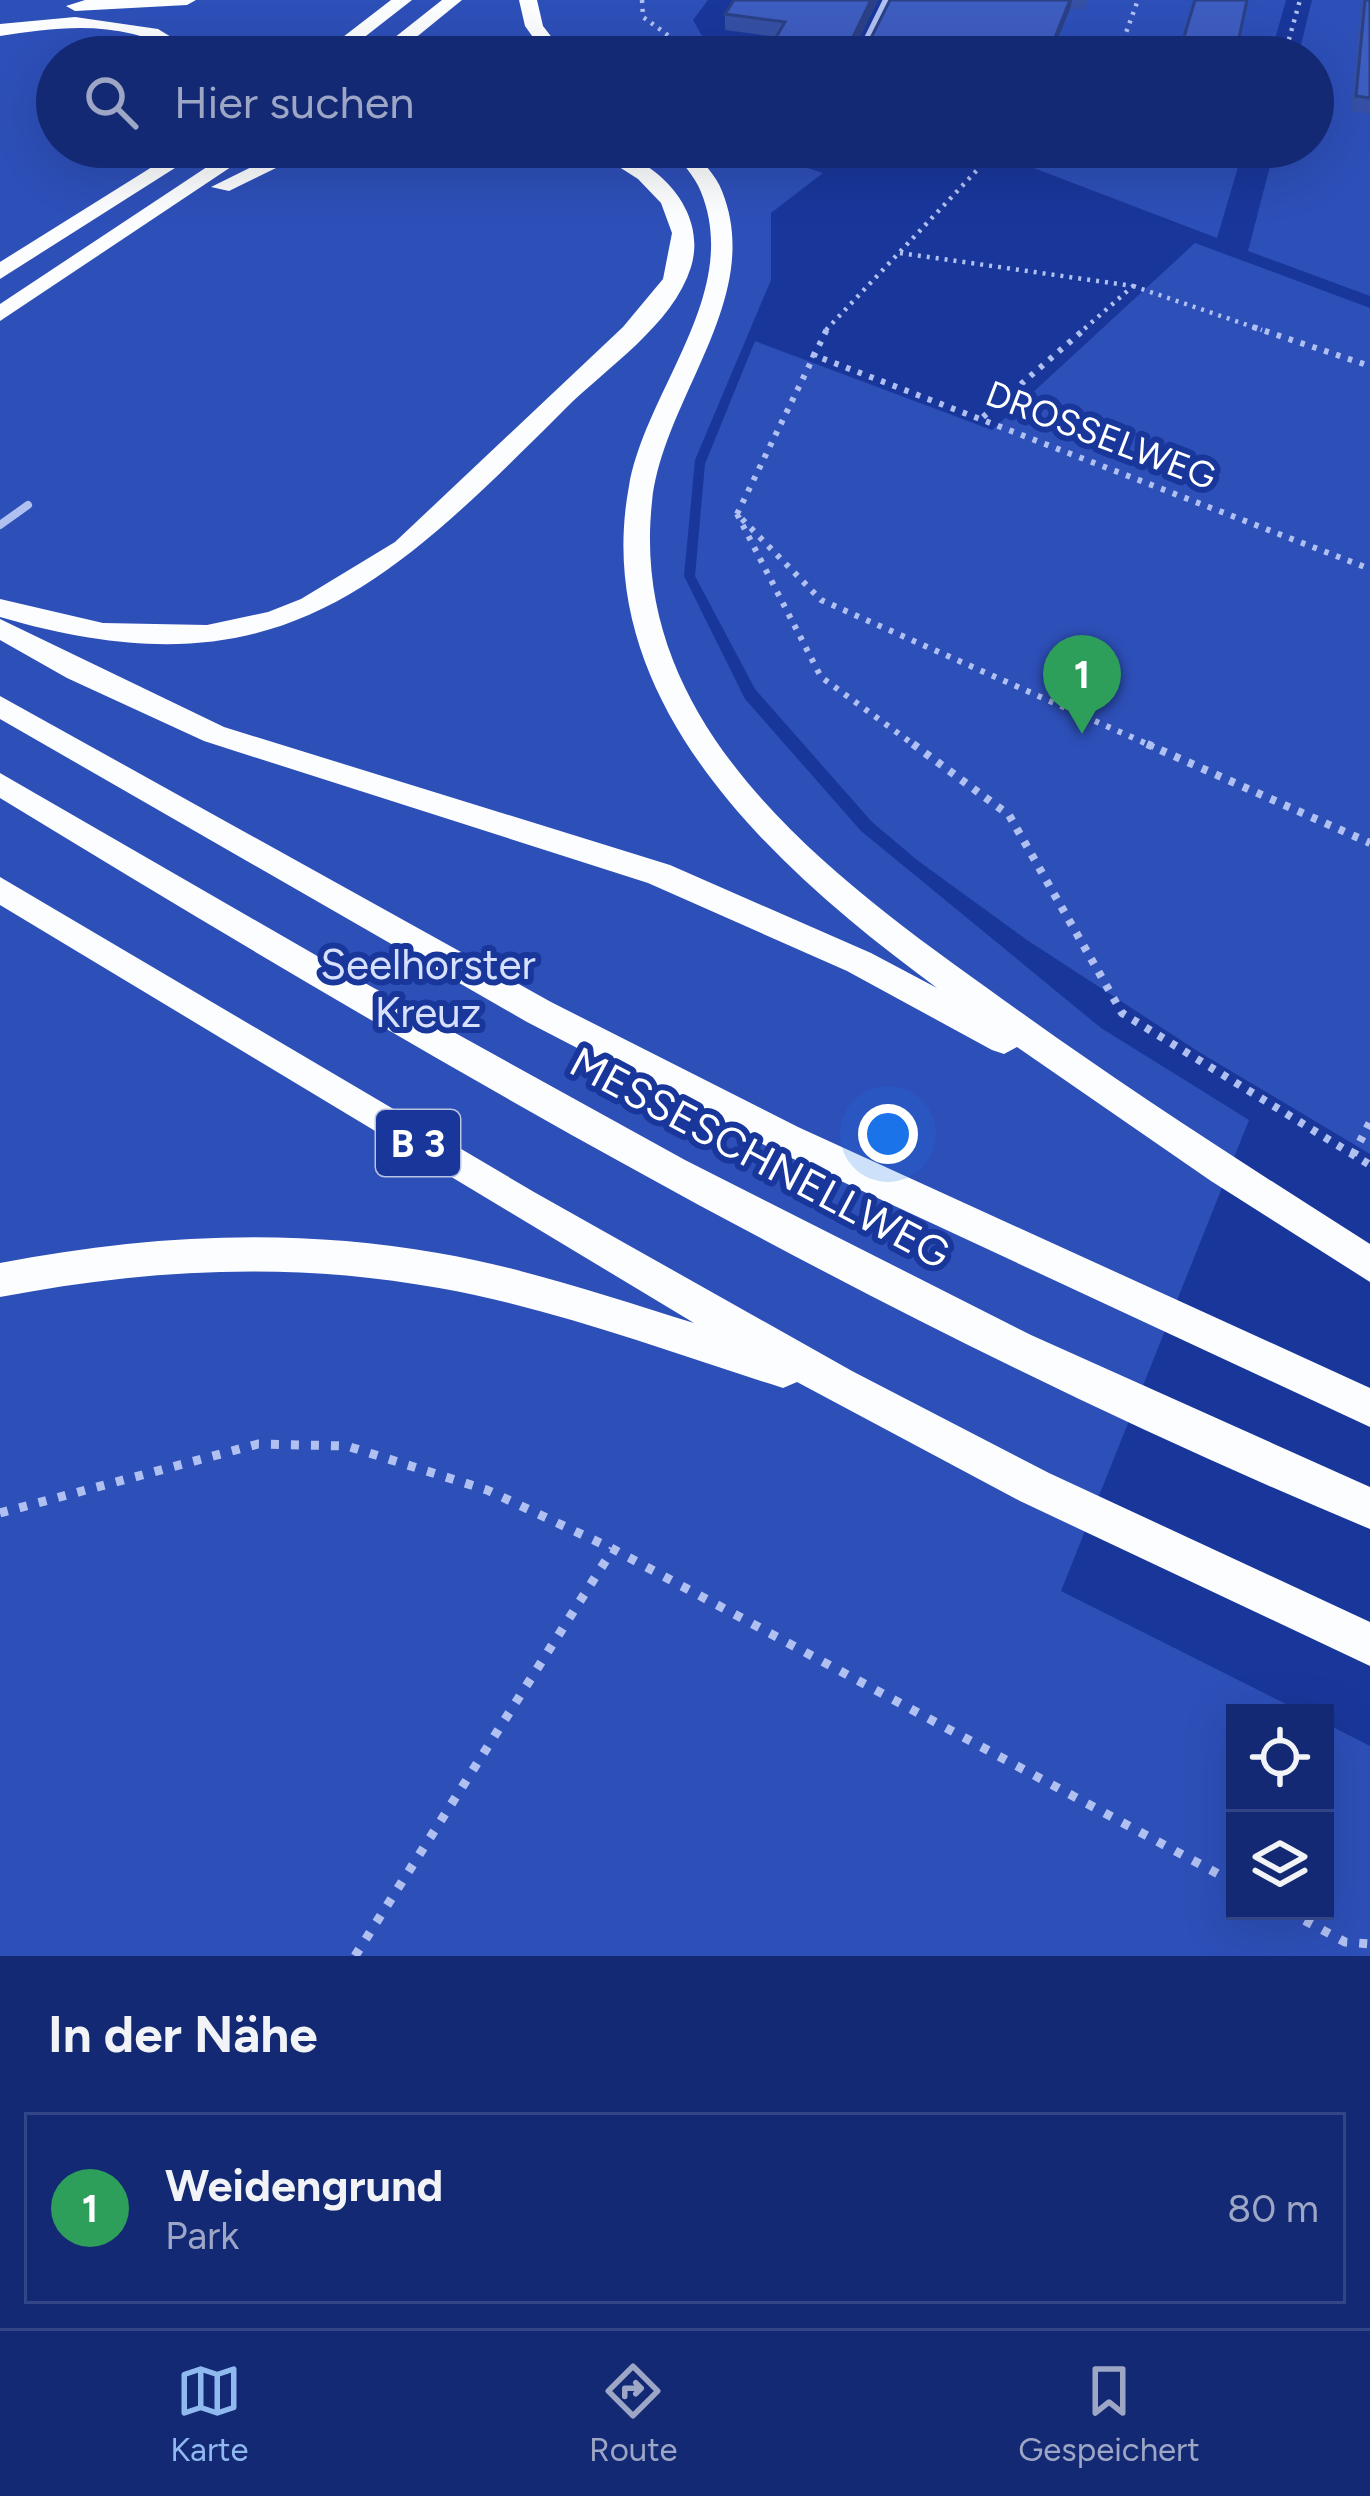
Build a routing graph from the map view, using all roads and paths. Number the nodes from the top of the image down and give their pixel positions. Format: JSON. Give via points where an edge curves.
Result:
{"nodes":[{"id":1,"x":188,"y":0,"type":"edge"},
{"id":2,"x":403,"y":0,"type":"edge"},
{"id":3,"x":453,"y":0,"type":"edge"},
{"id":4,"x":528,"y":0,"type":"edge"},
{"id":5,"x":642,"y":0,"type":"edge"},
{"id":6,"x":887,"y":0,"type":"edge"},
{"id":7,"x":1138,"y":0,"type":"edge"},
{"id":8,"x":1300,"y":0,"type":"edge"},
{"id":9,"x":0,"y":13,"type":"edge"},
{"id":10,"x":0,"y":31,"type":"edge"},
{"id":11,"x":155,"y":36,"type":"edge"},
{"id":12,"x":355,"y":36,"type":"edge"},
{"id":13,"x":407,"y":36,"type":"edge"},
{"id":14,"x":541,"y":36,"type":"edge"},
{"id":15,"x":670,"y":36,"type":"edge"},
{"id":16,"x":870,"y":36,"type":"edge"},
{"id":17,"x":1125,"y":36,"type":"edge"},
{"id":18,"x":1290,"y":36,"type":"edge"},
{"id":19,"x":147,"y":168,"type":"edge"},
{"id":20,"x":166,"y":168,"type":"edge"},
{"id":21,"x":220,"y":168,"type":"edge"},
{"id":22,"x":265,"y":168,"type":"edge"},
{"id":23,"x":636,"y":168,"type":"edge"},
{"id":24,"x":698,"y":168,"type":"edge"},
{"id":25,"x":979,"y":168,"type":"edge"},
{"id":26,"x":86,"y":220,"type":"junction"},
{"id":27,"x":118,"y":238,"type":"junction"},
{"id":28,"x":898,"y":253,"type":"junction"},
{"id":29,"x":0,"y":272,"type":"edge"},
{"id":30,"x":1133,"y":286,"type":"junction"},
{"id":31,"x":0,"y":314,"type":"edge"},
{"id":32,"x":811,"y":354,"type":"junction"},
{"id":33,"x":1370,"y":366,"type":"edge"},
{"id":34,"x":982,"y":418,"type":"junction"},
{"id":35,"x":28,"y":506,"type":"dead end"},
{"id":36,"x":737,"y":514,"type":"junction"},
{"id":37,"x":0,"y":525,"type":"edge"},
{"id":38,"x":1370,"y":568,"type":"edge"},
{"id":39,"x":0,"y":608,"type":"edge"},
{"id":40,"x":0,"y":628,"type":"edge"},
{"id":41,"x":0,"y":706,"type":"edge"},
{"id":42,"x":0,"y":784,"type":"edge"},
{"id":43,"x":1370,"y":843,"type":"edge"},
{"id":44,"x":0,"y":889,"type":"edge"},
{"id":45,"x":1112,"y":1098,"type":"junction"},
{"id":46,"x":1370,"y":1122,"type":"edge"},
{"id":47,"x":1353,"y":1155,"type":"junction"},
{"id":48,"x":1370,"y":1165,"type":"edge"},
{"id":49,"x":1370,"y":1265,"type":"edge"},
{"id":50,"x":0,"y":1280,"type":"edge"},
{"id":51,"x":842,"y":1387,"type":"junction"},
{"id":52,"x":1370,"y":1408,"type":"edge"},
{"id":53,"x":1370,"y":1508,"type":"edge"},
{"id":54,"x":0,"y":1513,"type":"edge"},
{"id":55,"x":613,"y":1550,"type":"junction"},
{"id":56,"x":1370,"y":1644,"type":"edge"},
{"id":57,"x":1226,"y":1878,"type":"edge"},
{"id":58,"x":1304,"y":1920,"type":"edge"},
{"id":59,"x":1370,"y":1944,"type":"edge"},
{"id":60,"x":355,"y":1956,"type":"edge"}],
"edges":[{"from":1,"to":9,"type":"highway"},
{"from":2,"to":12,"type":"highway"},
{"from":3,"to":13,"type":"highway"},
{"from":4,"to":14,"type":"highway"},
{"from":5,"to":15,"type":"path","via":[[643,16]]},
{"from":6,"to":16,"type":"street"},
{"from":7,"to":17,"type":"path"},
{"from":8,"to":18,"type":"path"},
{"from":10,"to":11,"type":"highway","via":[[69,23]]},
{"from":19,"to":26,"type":"highway"},
{"from":20,"to":26,"type":"highway"},
{"from":21,"to":27,"type":"highway"},
{"from":22,"to":27,"type":"highway"},
{"from":23,"to":39,"type":"highway","via":[[675,207],[679,270],[649,313],[402,550],[322,601],[237,630],[183,638],[91,634]]},
{"from":24,"to":45,"type":"highway","via":[[718,201],[726,249],[654,440],[637,521],[645,611],[681,708],[710,757],[795,857],[849,906]]},
{"from":25,"to":28,"type":"path"},
{"from":26,"to":29,"type":"highway"},
{"from":27,"to":31,"type":"highway"},
{"from":28,"to":30,"type":"path"},
{"from":28,"to":32,"type":"path"},
{"from":30,"to":33,"type":"path"},
{"from":30,"to":34,"type":"path"},
{"from":32,"to":34,"type":"path","name":"DROSSELWEG"},
{"from":32,"to":36,"type":"path"},
{"from":34,"to":38,"type":"path","name":"DROSSELWEG"},
{"from":35,"to":37,"type":"lane"},
{"from":36,"to":43,"type":"path","via":[[821,600]]},
{"from":36,"to":47,"type":"path","via":[[821,676],[1009,815],[1122,1013]]},
{"from":40,"to":45,"type":"highway","via":[[214,734],[578,845],[766,918]]},
{"from":41,"to":52,"type":"highway","name":"MESSESCHNELLWEG","via":[[519,1000],[744,1117]]},
{"from":42,"to":53,"type":"highway","name":"MESSESCHNELLWEG","via":[[480,1066],[740,1205],[1029,1352]]},
{"from":44,"to":51,"type":"highway","number":"B 3"},
{"from":45,"to":49,"type":"highway"},
{"from":46,"to":47,"type":"path"},
{"from":47,"to":48,"type":"path"},
{"from":50,"to":51,"type":"highway","via":[[146,1257],[331,1257],[499,1283]]},
{"from":51,"to":56,"type":"highway","number":"B 3"},
{"from":54,"to":55,"type":"path","via":[[258,1444],[347,1446],[487,1490]]},
{"from":55,"to":57,"type":"path"},
{"from":55,"to":60,"type":"path"},
{"from":58,"to":59,"type":"path","via":[[1345,1942]]}]}
